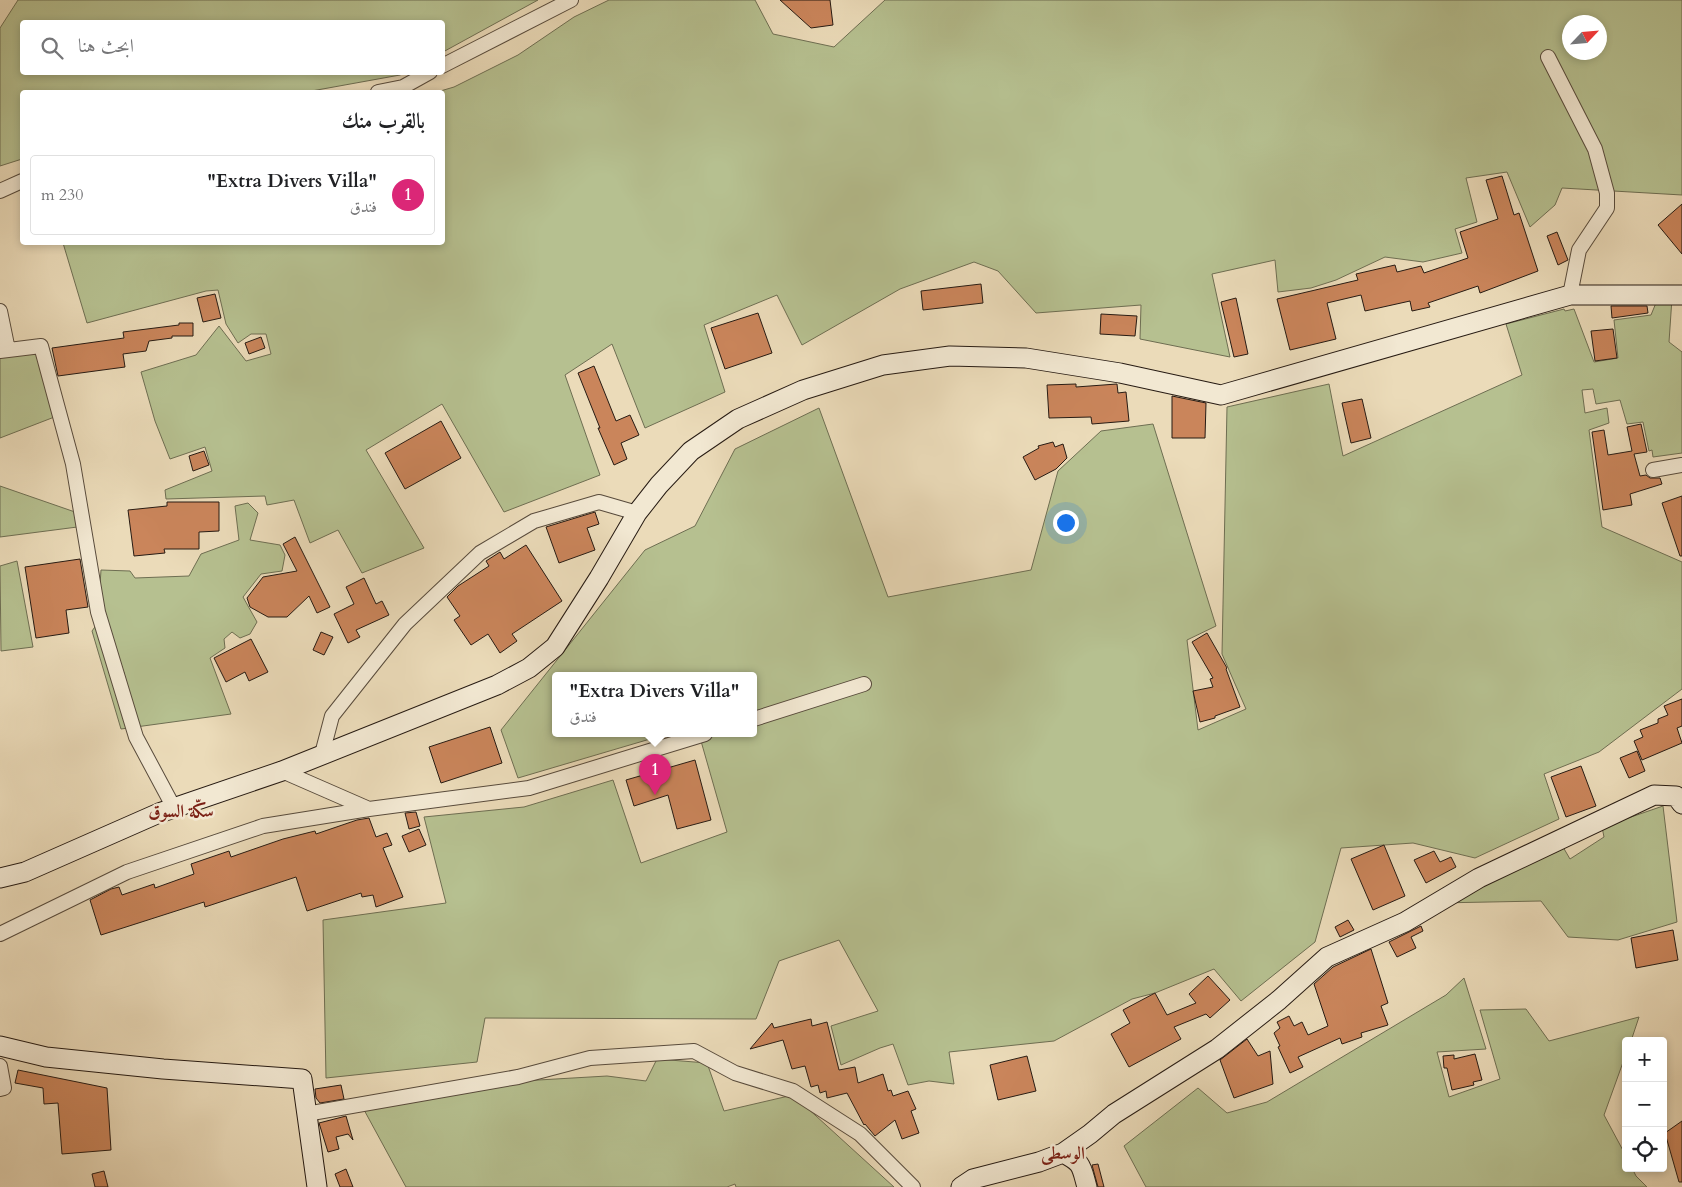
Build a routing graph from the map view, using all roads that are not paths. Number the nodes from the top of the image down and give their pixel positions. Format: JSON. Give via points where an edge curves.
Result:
{"nodes":[{"id":1,"x":571,"y":0,"type":"edge"},
{"id":2,"x":1548,"y":57,"type":"dead end"},
{"id":3,"x":445,"y":64,"type":"edge"},
{"id":4,"x":425,"y":75,"type":"edge"},
{"id":5,"x":388,"y":90,"type":"edge"},
{"id":6,"x":20,"y":183,"type":"edge"},
{"id":7,"x":0,"y":191,"type":"edge"},
{"id":8,"x":1570,"y":295,"type":"junction"},
{"id":9,"x":1682,"y":295,"type":"edge"},
{"id":10,"x":0,"y":311,"type":"edge"},
{"id":11,"x":4,"y":351,"type":"edge"},
{"id":12,"x":1682,"y":465,"type":"edge"},
{"id":13,"x":1653,"y":470,"type":"dead end"},
{"id":14,"x":637,"y":513,"type":"junction"},
{"id":15,"x":864,"y":684,"type":"dead end"},
{"id":16,"x":757,"y":717,"type":"edge"},
{"id":17,"x":695,"y":737,"type":"edge"},
{"id":18,"x":322,"y":754,"type":"junction"},
{"id":19,"x":282,"y":771,"type":"junction"},
{"id":20,"x":1680,"y":796,"type":"edge"},
{"id":21,"x":174,"y":808,"type":"junction"},
{"id":22,"x":369,"y":809,"type":"junction"},
{"id":23,"x":0,"y":878,"type":"edge"},
{"id":24,"x":0,"y":934,"type":"edge"},
{"id":25,"x":0,"y":1046,"type":"edge"},
{"id":26,"x":0,"y":1066,"type":"edge"},
{"id":27,"x":0,"y":1089,"type":"edge"},
{"id":28,"x":306,"y":1114,"type":"junction"},
{"id":29,"x":1063,"y":1153,"type":"junction"},
{"id":30,"x":317,"y":1187,"type":"edge"},
{"id":31,"x":913,"y":1187,"type":"edge"},
{"id":32,"x":961,"y":1187,"type":"edge"},
{"id":33,"x":1087,"y":1187,"type":"edge"}],
"edges":[{"from":1,"to":3,"type":"street"},
{"from":2,"to":8,"type":"street","via":[[1595,149],[1607,193],[1607,208],[1579,250]]},
{"from":4,"to":5,"type":"street","via":[[403,87]]},
{"from":6,"to":7,"type":"street"},
{"from":8,"to":9,"type":"main road"},
{"from":8,"to":14,"type":"main road","via":[[1221,395],[1120,373],[1026,358],[950,356],[884,365],[803,390],[738,419],[691,451]]},
{"from":10,"to":11,"type":"street"},
{"from":11,"to":21,"type":"street","via":[[41,346],[73,464],[98,612],[136,737]]},
{"from":12,"to":13,"type":"street"},
{"from":14,"to":18,"type":"main road","via":[[555,647],[529,668],[497,685]]},
{"from":14,"to":18,"type":"street","via":[[599,502],[534,521],[480,552],[405,624],[332,716]]},
{"from":15,"to":16,"type":"street"},
{"from":17,"to":22,"type":"street","via":[[529,788]]},
{"from":18,"to":19,"type":"main road"},
{"from":19,"to":21,"type":"main road"},
{"from":19,"to":22,"type":"street"},
{"from":20,"to":29,"type":"main road","via":[[1654,795],[1479,878],[1405,922],[1328,957],[1217,1049],[1114,1114]]},
{"from":21,"to":23,"type":"main road","via":[[24,872]]},
{"from":22,"to":24,"type":"street","via":[[263,826],[127,872]]},
{"from":25,"to":28,"type":"main road","via":[[46,1057],[302,1079]]},
{"from":26,"to":27,"type":"street","via":[[4,1088]]},
{"from":28,"to":30,"type":"main road"},
{"from":28,"to":31,"type":"street","via":[[518,1076],[590,1058],[694,1051],[735,1073],[793,1091],[860,1134]]},
{"from":29,"to":32,"type":"main road","via":[[973,1179]]},
{"from":29,"to":33,"type":"main road","via":[[1078,1161]]}]}
